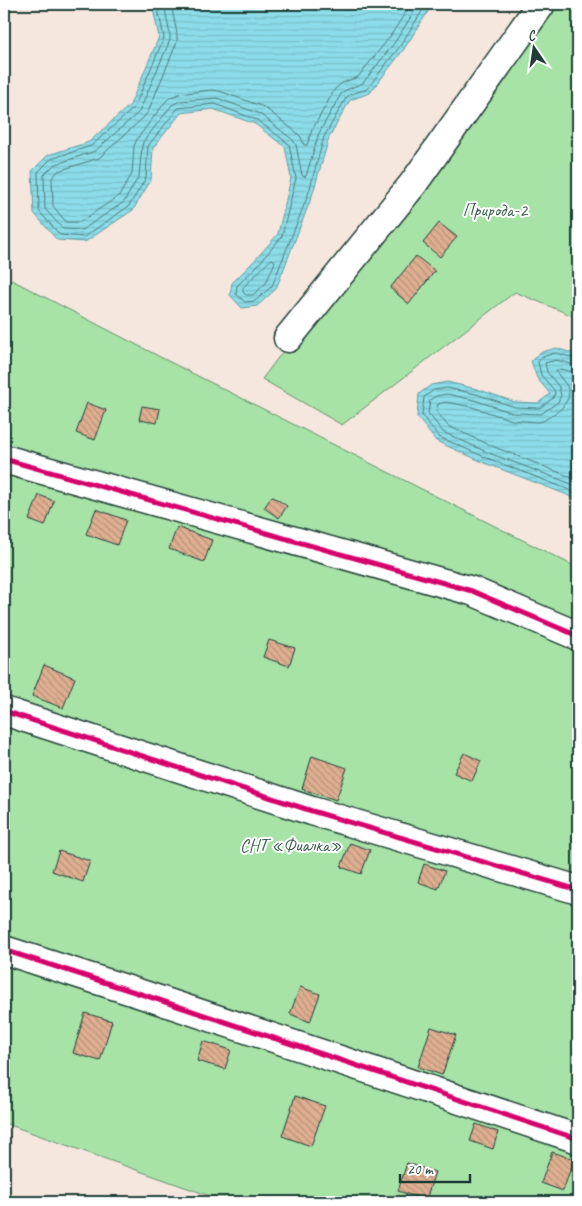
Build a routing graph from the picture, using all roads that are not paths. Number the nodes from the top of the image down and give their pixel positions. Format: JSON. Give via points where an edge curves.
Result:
{"nodes":[{"id":1,"x":541,"y":4,"type":"edge"},
{"id":2,"x":288,"y":338,"type":"dead end"},
{"id":3,"x":4,"y":460,"type":"edge"},
{"id":4,"x":578,"y":636,"type":"edge"},
{"id":5,"x":4,"y":710,"type":"edge"},
{"id":6,"x":578,"y":890,"type":"edge"},
{"id":7,"x":4,"y":950,"type":"edge"},
{"id":8,"x":578,"y":1139,"type":"edge"}],
"edges":[{"from":1,"to":2,"type":"street","via":[[413,184]]},
{"from":3,"to":4,"type":"street","via":[[472,591]]},
{"from":5,"to":6,"type":"street","via":[[312,811]]},
{"from":7,"to":8,"type":"street"}]}
